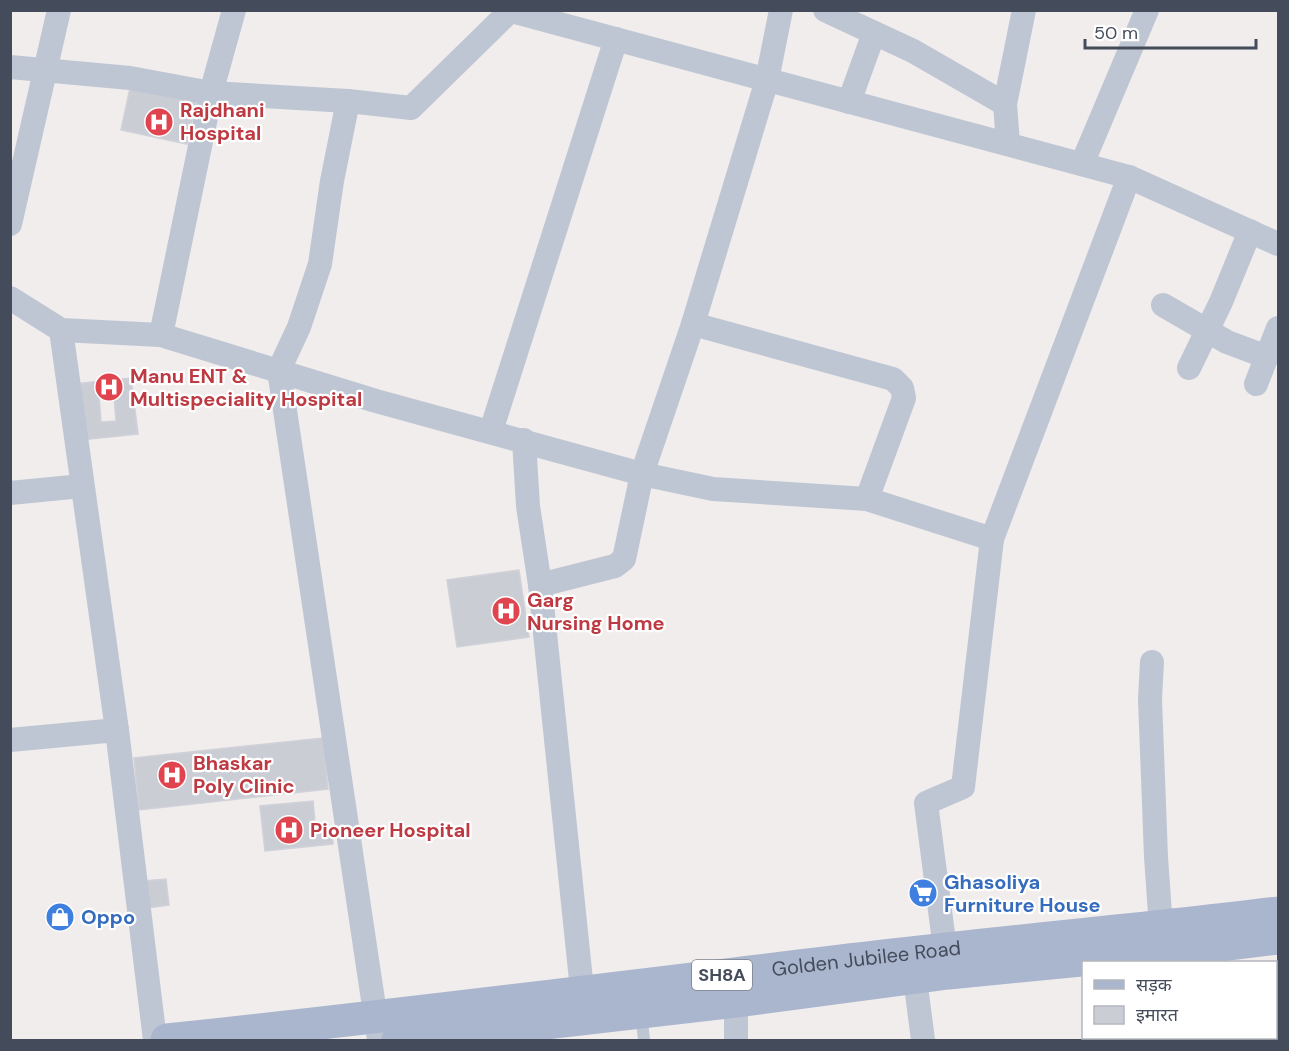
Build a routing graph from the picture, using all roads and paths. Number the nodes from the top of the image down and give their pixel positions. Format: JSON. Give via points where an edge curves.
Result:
{"nodes":[{"id":1,"x":60,"y":10,"type":"edge"},
{"id":2,"x":234,"y":10,"type":"edge"},
{"id":3,"x":781,"y":10,"type":"edge"},
{"id":4,"x":825,"y":10,"type":"edge"},
{"id":5,"x":1024,"y":10,"type":"edge"},
{"id":6,"x":1147,"y":10,"type":"edge"},
{"id":7,"x":511,"y":11,"type":"edge"},
{"id":8,"x":874,"y":33,"type":"junction"},
{"id":9,"x":616,"y":39,"type":"junction"},
{"id":10,"x":10,"y":67,"type":"edge"},
{"id":11,"x":46,"y":70,"type":"junction"},
{"id":12,"x":767,"y":80,"type":"junction"},
{"id":13,"x":211,"y":93,"type":"junction"},
{"id":14,"x":348,"y":101,"type":"junction"},
{"id":15,"x":849,"y":102,"type":"junction"},
{"id":16,"x":1005,"y":104,"type":"junction"},
{"id":17,"x":1008,"y":144,"type":"junction"},
{"id":18,"x":1082,"y":164,"type":"junction"},
{"id":19,"x":1129,"y":177,"type":"junction"},
{"id":20,"x":10,"y":224,"type":"edge"},
{"id":21,"x":1250,"y":231,"type":"junction"},
{"id":22,"x":1278,"y":244,"type":"edge"},
{"id":23,"x":10,"y":298,"type":"edge"},
{"id":24,"x":1163,"y":305,"type":"dead end"},
{"id":25,"x":693,"y":324,"type":"junction"},
{"id":26,"x":1278,"y":328,"type":"edge"},
{"id":27,"x":61,"y":330,"type":"junction"},
{"id":28,"x":1207,"y":330,"type":"junction"},
{"id":29,"x":161,"y":334,"type":"junction"},
{"id":30,"x":1267,"y":357,"type":"junction"},
{"id":31,"x":1188,"y":368,"type":"dead end"},
{"id":32,"x":279,"y":370,"type":"junction"},
{"id":33,"x":1256,"y":384,"type":"dead end"},
{"id":34,"x":491,"y":431,"type":"junction"},
{"id":35,"x":524,"y":440,"type":"junction"},
{"id":36,"x":642,"y":474,"type":"junction"},
{"id":37,"x":82,"y":486,"type":"junction"},
{"id":38,"x":10,"y":493,"type":"edge"},
{"id":39,"x":867,"y":499,"type":"junction"},
{"id":40,"x":992,"y":539,"type":"junction"},
{"id":41,"x":540,"y":585,"type":"junction"},
{"id":42,"x":1152,"y":662,"type":"dead end"},
{"id":43,"x":117,"y":730,"type":"junction"},
{"id":44,"x":10,"y":740,"type":"edge"},
{"id":45,"x":1278,"y":913,"type":"edge"},
{"id":46,"x":1161,"y":928,"type":"junction"},
{"id":47,"x":1278,"y":938,"type":"edge"},
{"id":48,"x":945,"y":949,"type":"junction"},
{"id":49,"x":913,"y":965,"type":"junction"},
{"id":50,"x":736,"y":1001,"type":"junction"},
{"id":51,"x":583,"y":1004,"type":"junction"},
{"id":52,"x":642,"y":1026,"type":"edge"},
{"id":53,"x":401,"y":1035,"type":"edge"},
{"id":54,"x":155,"y":1041,"type":"edge"},
{"id":55,"x":167,"y":1041,"type":"edge"},
{"id":56,"x":736,"y":1041,"type":"edge"},
{"id":57,"x":923,"y":1041,"type":"edge"}],
"edges":[{"from":1,"to":11,"type":"street"},
{"from":2,"to":13,"type":"street"},
{"from":3,"to":12,"type":"street"},
{"from":4,"to":8,"type":"street"},
{"from":5,"to":16,"type":"street"},
{"from":6,"to":18,"type":"street"},
{"from":7,"to":9,"type":"street"},
{"from":7,"to":14,"type":"street","via":[[411,108]]},
{"from":8,"to":15,"type":"street"},
{"from":8,"to":16,"type":"street"},
{"from":9,"to":12,"type":"street"},
{"from":9,"to":34,"type":"street"},
{"from":10,"to":11,"type":"street"},
{"from":11,"to":13,"type":"street","via":[[130,78]]},
{"from":11,"to":20,"type":"street"},
{"from":12,"to":15,"type":"street"},
{"from":12,"to":25,"type":"street"},
{"from":13,"to":14,"type":"street"},
{"from":13,"to":29,"type":"street"},
{"from":14,"to":32,"type":"street","via":[[320,264],[299,327]]},
{"from":15,"to":17,"type":"street"},
{"from":16,"to":17,"type":"street"},
{"from":17,"to":18,"type":"street"},
{"from":18,"to":19,"type":"street"},
{"from":19,"to":21,"type":"street"},
{"from":19,"to":40,"type":"street"},
{"from":21,"to":22,"type":"street"},
{"from":21,"to":28,"type":"street"},
{"from":23,"to":27,"type":"street"},
{"from":24,"to":28,"type":"street"},
{"from":25,"to":36,"type":"street"},
{"from":25,"to":39,"type":"street","via":[[892,379],[902,388],[904,399]]},
{"from":26,"to":30,"type":"street"},
{"from":27,"to":29,"type":"street"},
{"from":27,"to":37,"type":"street"},
{"from":28,"to":30,"type":"street"},
{"from":28,"to":31,"type":"street"},
{"from":29,"to":32,"type":"street"},
{"from":30,"to":33,"type":"street"},
{"from":32,"to":34,"type":"street"},
{"from":32,"to":53,"type":"street"},
{"from":34,"to":35,"type":"street"},
{"from":35,"to":36,"type":"street"},
{"from":35,"to":41,"type":"street","via":[[528,506]]},
{"from":36,"to":39,"type":"street","via":[[713,489]]},
{"from":36,"to":41,"type":"street","via":[[624,559],[615,566]]},
{"from":37,"to":38,"type":"street"},
{"from":37,"to":43,"type":"street"},
{"from":39,"to":40,"type":"street"},
{"from":40,"to":48,"type":"street","via":[[963,787],[926,803]]},
{"from":41,"to":51,"type":"street"},
{"from":42,"to":46,"type":"street","via":[[1150,699]]},
{"from":43,"to":44,"type":"street"},
{"from":43,"to":54,"type":"street"},
{"from":45,"to":46,"type":"main road","name":"Golden Jubilee Road","number":"SH8A"},
{"from":46,"to":48,"type":"main road","name":"Golden Jubilee Road","number":"SH8A"},
{"from":47,"to":49,"type":"main road","number":"SH8A"},
{"from":48,"to":49,"type":"main road","name":"Golden Jubilee Road","number":"SH8A"},
{"from":49,"to":50,"type":"main road","number":"SH8A"},
{"from":49,"to":51,"type":"main road","name":"Golden Jubilee Road","number":"SH8A"},
{"from":49,"to":57,"type":"street"},
{"from":50,"to":52,"type":"main road","number":"SH8A"},
{"from":50,"to":56,"type":"street"},
{"from":51,"to":52,"type":"main road","number":"SH8A"},
{"from":51,"to":53,"type":"main road","number":"SH8A"},
{"from":51,"to":53,"type":"main road","name":"Golden Jubilee Road","number":"SH8A"},
{"from":53,"to":55,"type":"main road","name":"Golden Jubilee Road","number":"SH8A"}]}
